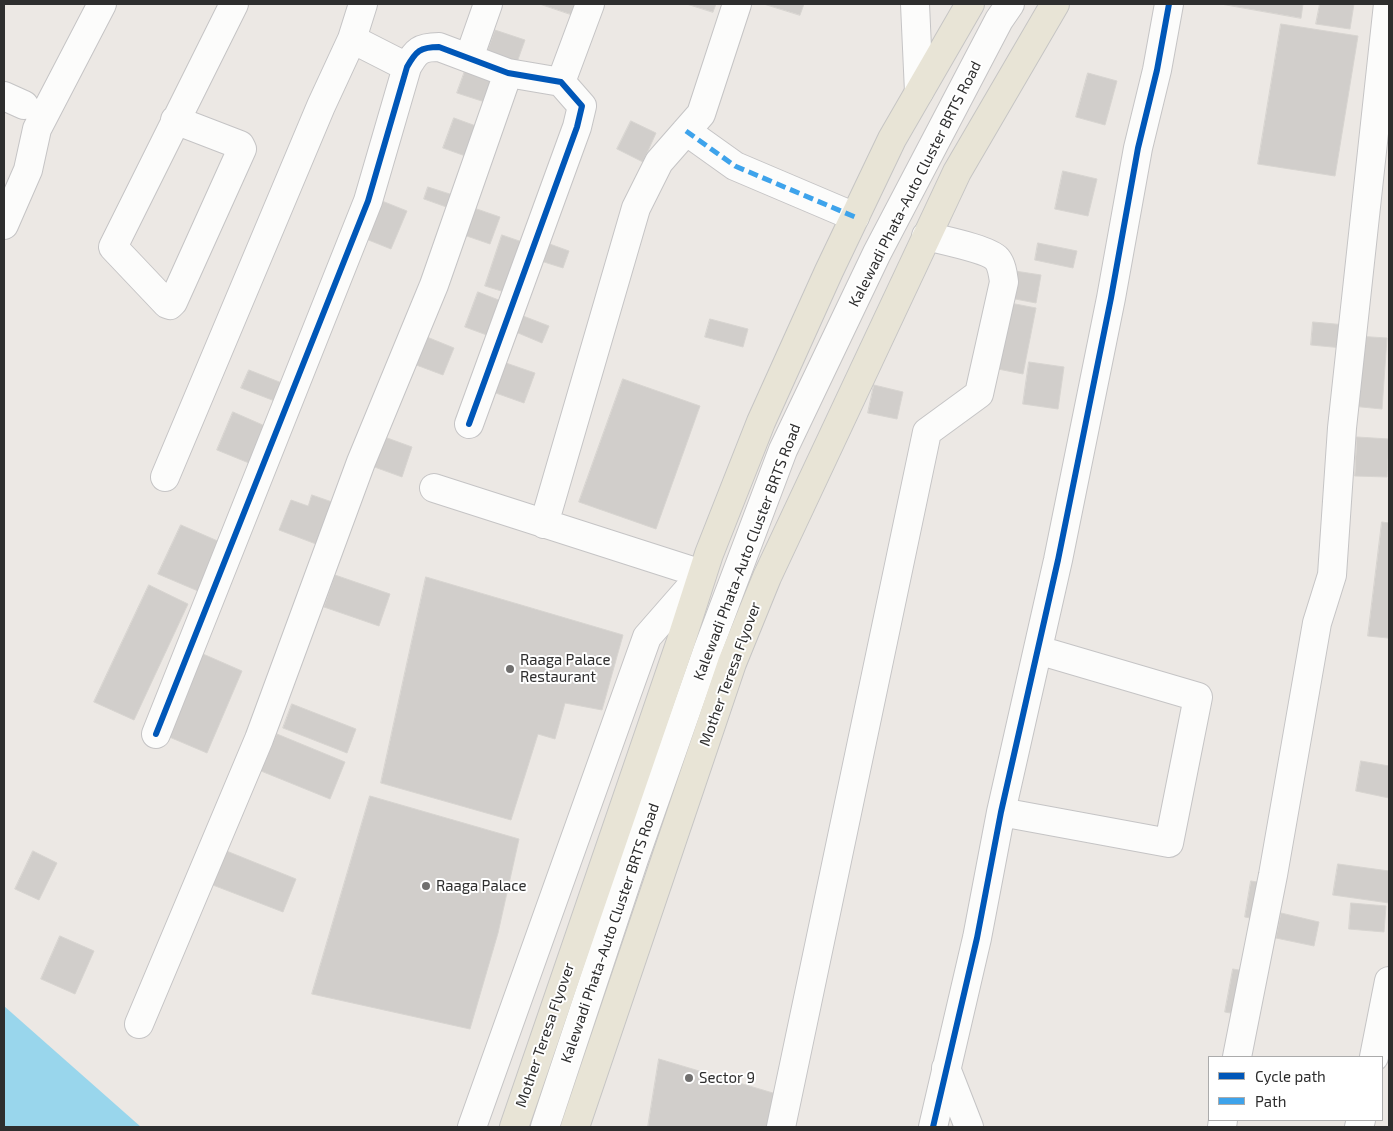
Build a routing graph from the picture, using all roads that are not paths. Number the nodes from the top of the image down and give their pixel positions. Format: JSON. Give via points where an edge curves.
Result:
{"nodes":[{"id":1,"x":102,"y":4,"type":"edge"},
{"id":2,"x":234,"y":4,"type":"edge"},
{"id":3,"x":363,"y":4,"type":"edge"},
{"id":4,"x":488,"y":4,"type":"edge"},
{"id":5,"x":590,"y":4,"type":"edge"},
{"id":6,"x":736,"y":4,"type":"edge"},
{"id":7,"x":915,"y":4,"type":"edge"},
{"id":8,"x":970,"y":4,"type":"edge"},
{"id":9,"x":1010,"y":4,"type":"edge"},
{"id":10,"x":1055,"y":4,"type":"edge"},
{"id":11,"x":1170,"y":4,"type":"edge"},
{"id":12,"x":1388,"y":4,"type":"edge"},
{"id":13,"x":352,"y":40,"type":"junction"},
{"id":14,"x":469,"y":58,"type":"junction"},
{"id":15,"x":407,"y":67,"type":"junction"},
{"id":16,"x":508,"y":73,"type":"junction"},
{"id":17,"x":561,"y":82,"type":"junction"},
{"id":18,"x":919,"y":92,"type":"junction"},
{"id":19,"x":176,"y":120,"type":"junction"},
{"id":20,"x":686,"y":131,"type":"junction"},
{"id":21,"x":855,"y":217,"type":"junction"},
{"id":22,"x":4,"y":224,"type":"edge"},
{"id":23,"x":926,"y":236,"type":"junction"},
{"id":24,"x":469,"y":424,"type":"dead end"},
{"id":25,"x":165,"y":477,"type":"dead end"},
{"id":26,"x":434,"y":488,"type":"dead end"},
{"id":27,"x":544,"y":524,"type":"junction"},
{"id":28,"x":702,"y":574,"type":"junction"},
{"id":29,"x":1038,"y":650,"type":"junction"},
{"id":30,"x":156,"y":734,"type":"dead end"},
{"id":31,"x":1001,"y":812,"type":"junction"},
{"id":32,"x":1389,"y":981,"type":"edge"},
{"id":33,"x":139,"y":1024,"type":"dead end"},
{"id":34,"x":1237,"y":1056,"type":"edge"},
{"id":35,"x":1374,"y":1056,"type":"edge"},
{"id":36,"x":946,"y":1068,"type":"junction"},
{"id":37,"x":472,"y":1127,"type":"edge"},
{"id":38,"x":514,"y":1127,"type":"edge"},
{"id":39,"x":545,"y":1127,"type":"edge"},
{"id":40,"x":575,"y":1127,"type":"edge"},
{"id":41,"x":782,"y":1127,"type":"edge"},
{"id":42,"x":933,"y":1127,"type":"edge"},
{"id":43,"x":969,"y":1127,"type":"edge"}],
"edges":[{"from":1,"to":22,"type":"street","via":[[38,129],[28,170]]},
{"from":2,"to":19,"type":"street"},
{"from":3,"to":13,"type":"street"},
{"from":4,"to":14,"type":"street"},
{"from":5,"to":17,"type":"street"},
{"from":6,"to":20,"type":"street","via":[[701,114]]},
{"from":7,"to":18,"type":"street"},
{"from":8,"to":18,"type":"main road","name":"Mother Teresa Flyover"},
{"from":9,"to":39,"type":"street","name":"Kalewadi Phata-Auto Cluster BRTS Road","via":[[877,253],[783,450],[634,859]]},
{"from":10,"to":23,"type":"main road","name":"Mother Teresa Flyover","via":[[957,172]]},
{"from":11,"to":29,"type":"street","via":[[1138,148],[1111,298]]},
{"from":12,"to":34,"type":"street","via":[[1342,428],[1332,574],[1317,623]]},
{"from":13,"to":15,"type":"street"},
{"from":13,"to":25,"type":"street","via":[[321,106]]},
{"from":14,"to":15,"type":"street","via":[[439,47],[426,47],[414,53]]},
{"from":14,"to":16,"type":"street"},
{"from":15,"to":30,"type":"street","via":[[368,201]]},
{"from":16,"to":17,"type":"street"},
{"from":16,"to":33,"type":"street","via":[[434,285],[359,469],[259,739]]},
{"from":17,"to":24,"type":"street","via":[[582,106],[577,127]]},
{"from":18,"to":21,"type":"main road","name":"Mother Teresa Flyover","via":[[892,139]]},
{"from":19,"to":19,"type":"street","via":[[113,247],[170,305],[242,149],[240,145]]},
{"from":20,"to":21,"type":"street","via":[[735,166]]},
{"from":20,"to":27,"type":"street","via":[[659,162],[636,208]]},
{"from":21,"to":28,"type":"main road","name":"Mother Teresa Flyover","via":[[761,422]]},
{"from":23,"to":40,"type":"main road","name":"Mother Teresa Flyover","via":[[766,577],[732,663]]},
{"from":23,"to":41,"type":"street","via":[[977,249],[997,259],[1004,282],[979,394],[928,432]]},
{"from":26,"to":27,"type":"street"},
{"from":27,"to":28,"type":"street"},
{"from":28,"to":37,"type":"street","via":[[647,637]]},
{"from":28,"to":38,"type":"main road","name":"Mother Teresa Flyover"},
{"from":29,"to":31,"type":"street"},
{"from":29,"to":31,"type":"street","via":[[1198,697],[1169,843]]},
{"from":31,"to":36,"type":"street","via":[[977,938]]},
{"from":32,"to":35,"type":"street"},
{"from":36,"to":42,"type":"street"},
{"from":36,"to":43,"type":"street"}]}
